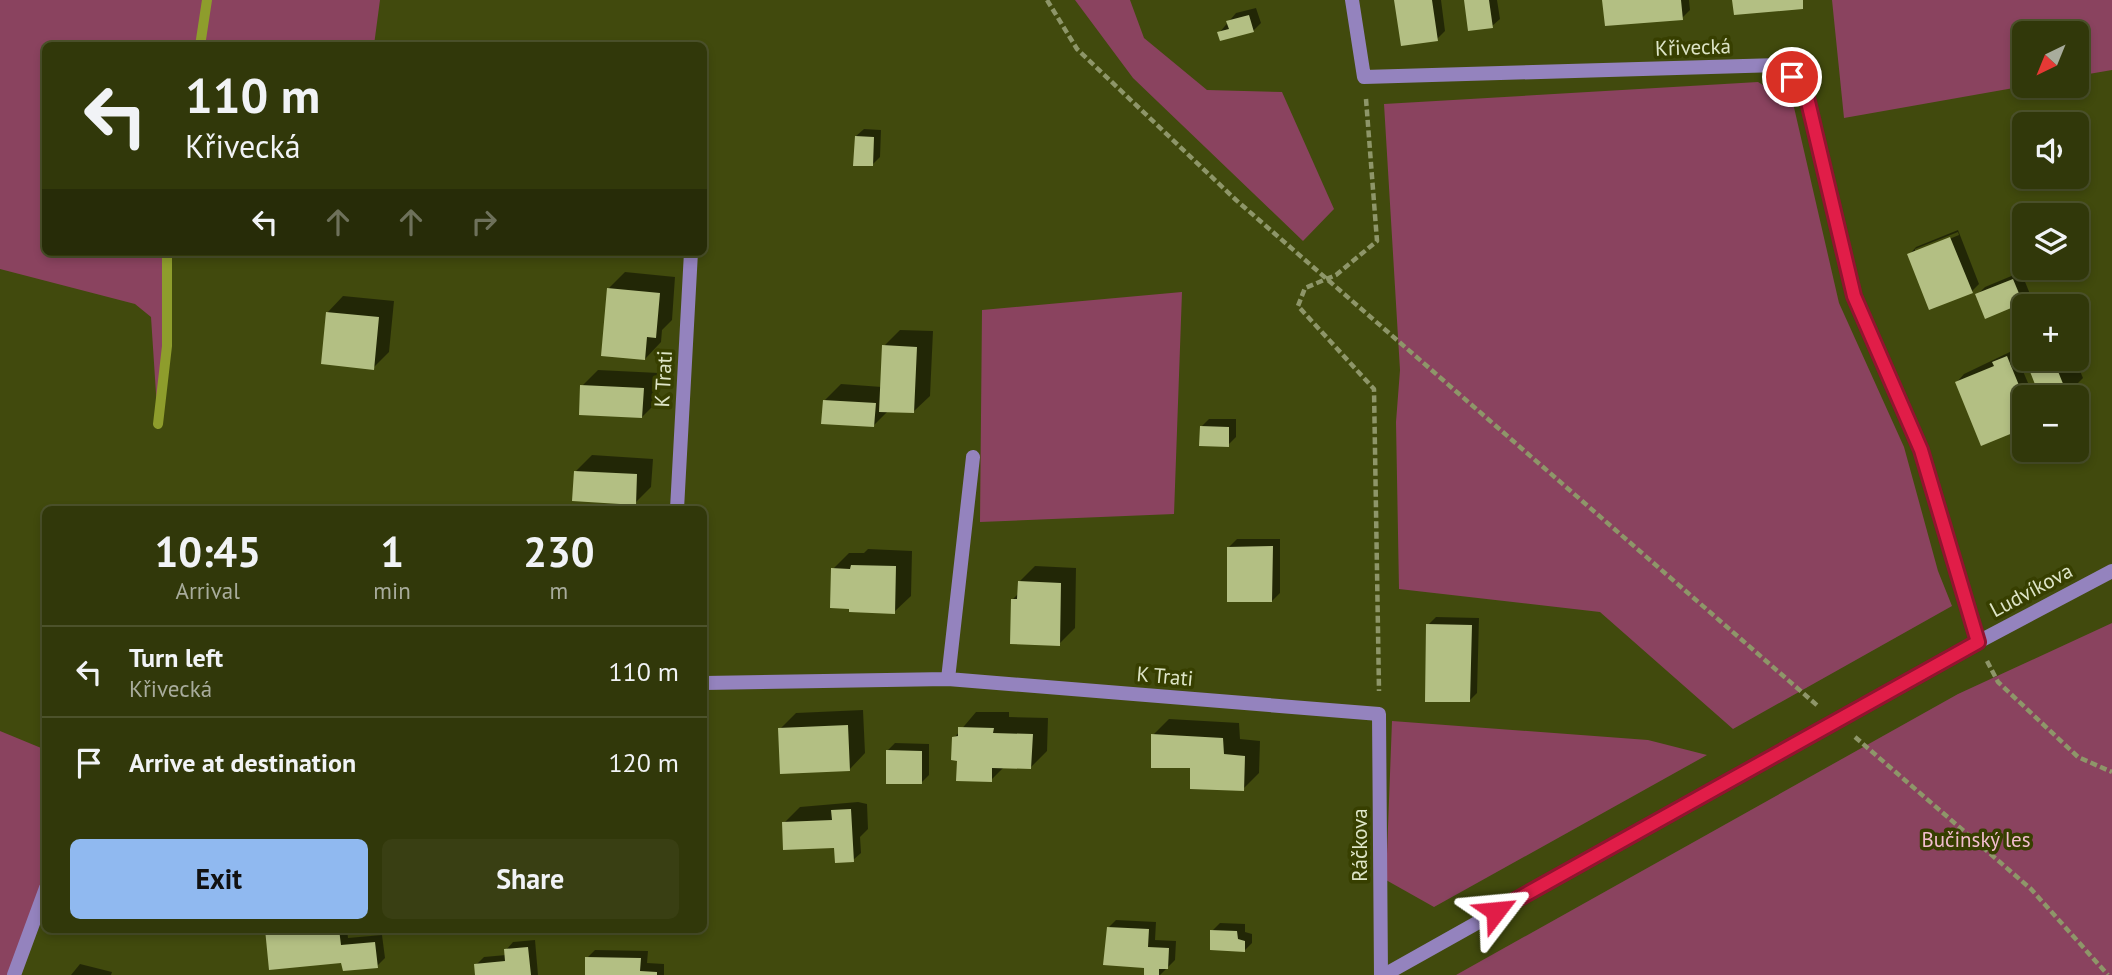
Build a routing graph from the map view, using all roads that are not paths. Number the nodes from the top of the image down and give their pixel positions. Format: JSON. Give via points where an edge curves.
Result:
{"nodes":[{"id":1,"x":1352,"y":0,"type":"edge"},
{"id":2,"x":691,"y":256,"type":"edge"},
{"id":3,"x":973,"y":457,"type":"dead end"},
{"id":4,"x":677,"y":506,"type":"edge"},
{"id":5,"x":2112,"y":571,"type":"edge"},
{"id":6,"x":1978,"y":642,"type":"junction"},
{"id":7,"x":948,"y":679,"type":"junction"},
{"id":8,"x":707,"y":683,"type":"edge"},
{"id":9,"x":1379,"y":714,"type":"joint"},
{"id":10,"x":42,"y":899,"type":"edge"},
{"id":11,"x":14,"y":975,"type":"edge"},
{"id":12,"x":1382,"y":975,"type":"edge"}],
"edges":[{"from":1,"to":6,"type":"street","name":"Křivecká","via":[[1364,77],[1779,65],[1805,89],[1854,296],[1921,450]]},
{"from":2,"to":4,"type":"street","name":"K Trati"},
{"from":3,"to":7,"type":"street"},
{"from":5,"to":6,"type":"street","name":"Ludvíkova"},
{"from":6,"to":12,"type":"street","name":"Ludvíkova"},
{"from":7,"to":8,"type":"street","name":"K Trati"},
{"from":7,"to":9,"type":"street","name":"K Trati"},
{"from":9,"to":12,"type":"street","name":"Ráčkova"},
{"from":10,"to":11,"type":"street"}]}
